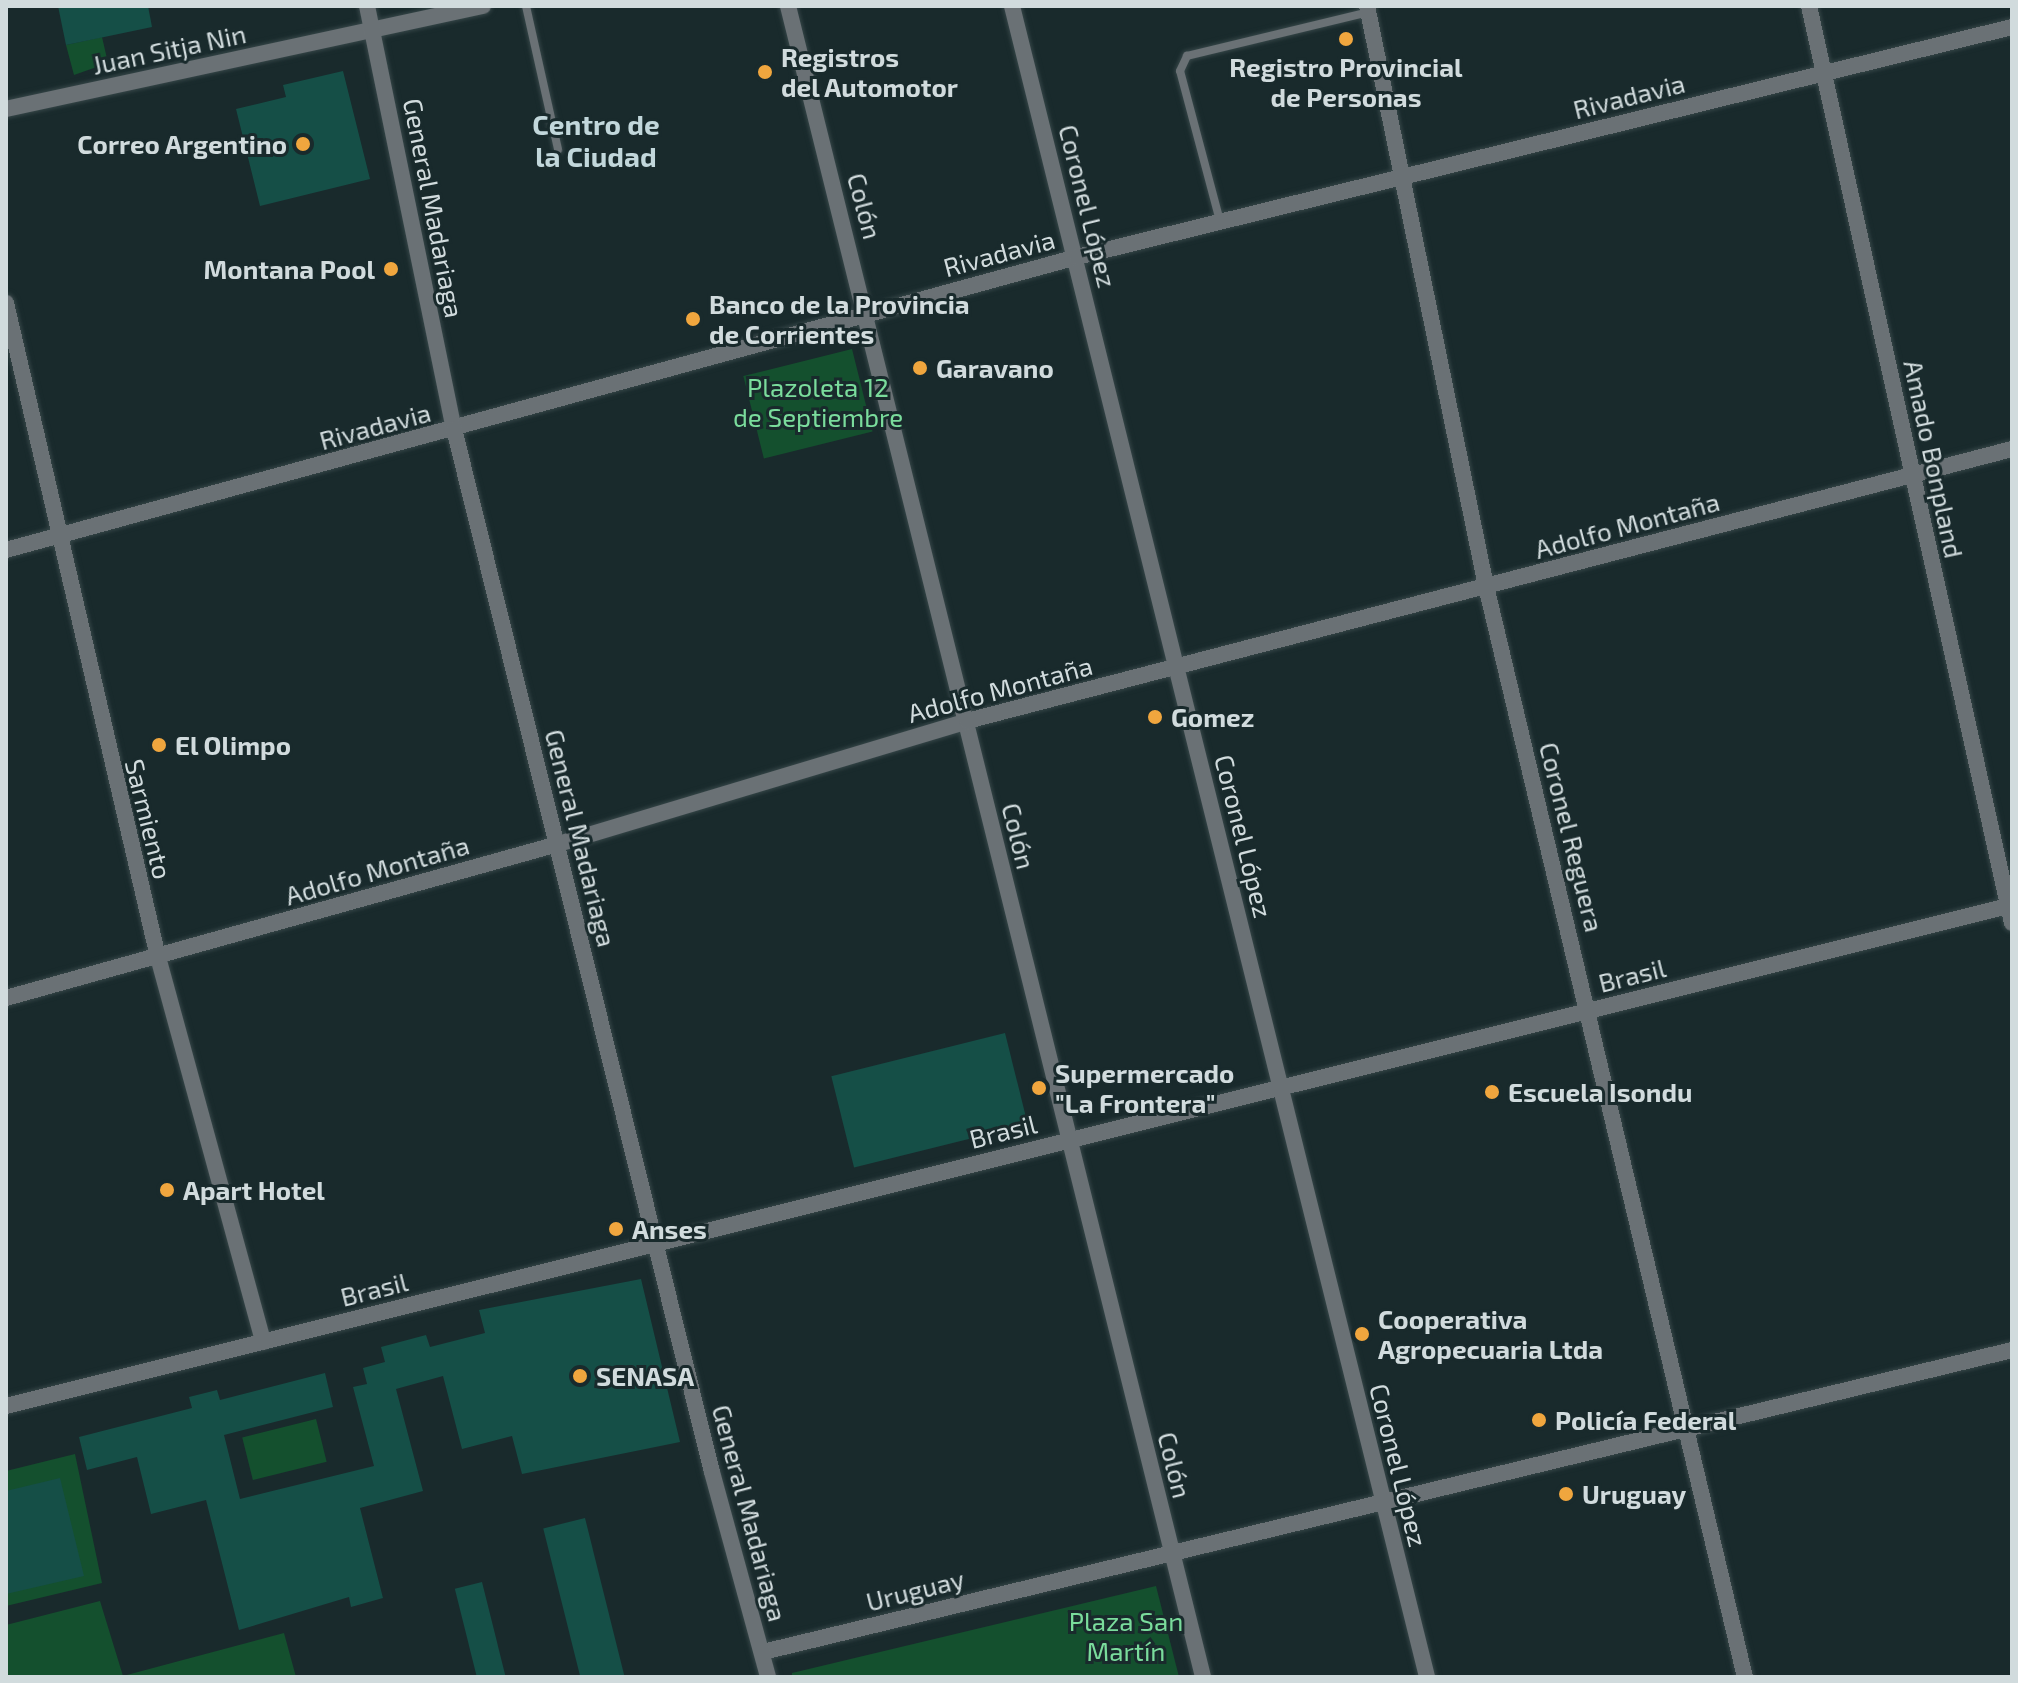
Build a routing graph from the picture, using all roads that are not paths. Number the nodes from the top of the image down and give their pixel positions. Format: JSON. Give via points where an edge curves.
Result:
{"nodes":[{"id":1,"x":367,"y":6,"type":"edge"},
{"id":2,"x":483,"y":6,"type":"edge"},
{"id":3,"x":526,"y":6,"type":"edge"},
{"id":4,"x":788,"y":6,"type":"edge"},
{"id":5,"x":1012,"y":6,"type":"edge"},
{"id":6,"x":1809,"y":6,"type":"edge"},
{"id":7,"x":1368,"y":9,"type":"edge"},
{"id":8,"x":2012,"y":27,"type":"edge"},
{"id":9,"x":373,"y":30,"type":"junction"},
{"id":10,"x":1824,"y":72,"type":"junction"},
{"id":11,"x":6,"y":109,"type":"edge"},
{"id":12,"x":558,"y":149,"type":"dead end"},
{"id":13,"x":1404,"y":176,"type":"junction"},
{"id":14,"x":1220,"y":221,"type":"junction"},
{"id":15,"x":1077,"y":257,"type":"junction"},
{"id":16,"x":6,"y":303,"type":"edge"},
{"id":17,"x":868,"y":313,"type":"junction"},
{"id":18,"x":454,"y":429,"type":"junction"},
{"id":19,"x":2012,"y":449,"type":"edge"},
{"id":20,"x":1913,"y":475,"type":"junction"},
{"id":21,"x":57,"y":539,"type":"junction"},
{"id":22,"x":6,"y":550,"type":"edge"},
{"id":23,"x":1486,"y":586,"type":"junction"},
{"id":24,"x":1178,"y":667,"type":"junction"},
{"id":25,"x":967,"y":721,"type":"junction"},
{"id":26,"x":558,"y":844,"type":"junction"},
{"id":27,"x":2010,"y":905,"type":"edge"},
{"id":28,"x":2012,"y":923,"type":"edge"},
{"id":29,"x":158,"y":957,"type":"junction"},
{"id":30,"x":6,"y":998,"type":"edge"},
{"id":31,"x":1590,"y":1010,"type":"junction"},
{"id":32,"x":1281,"y":1087,"type":"junction"},
{"id":33,"x":1069,"y":1140,"type":"junction"},
{"id":34,"x":656,"y":1241,"type":"junction"},
{"id":35,"x":263,"y":1342,"type":"junction"},
{"id":36,"x":2012,"y":1350,"type":"edge"},
{"id":37,"x":6,"y":1406,"type":"edge"},
{"id":38,"x":1688,"y":1429,"type":"junction"},
{"id":39,"x":1384,"y":1504,"type":"junction"},
{"id":40,"x":1172,"y":1552,"type":"junction"},
{"id":41,"x":763,"y":1652,"type":"junction"},
{"id":42,"x":768,"y":1677,"type":"edge"},
{"id":43,"x":1203,"y":1677,"type":"edge"},
{"id":44,"x":1427,"y":1677,"type":"edge"},
{"id":45,"x":1745,"y":1677,"type":"edge"}],
"edges":[{"from":1,"to":9,"type":"street","name":"General Madariaga"},
{"from":2,"to":9,"type":"street","name":"Juan Sitja Nin"},
{"from":3,"to":12,"type":"lane"},
{"from":4,"to":17,"type":"street","name":"Colón"},
{"from":5,"to":15,"type":"street","name":"Coronel López"},
{"from":6,"to":10,"type":"street","name":"Amado Bonpland"},
{"from":7,"to":13,"type":"street","name":"Coronel Reguera"},
{"from":7,"to":14,"type":"lane","via":[[1187,56],[1180,71]]},
{"from":8,"to":10,"type":"street","name":"Rivadavia"},
{"from":9,"to":11,"type":"street","name":"Juan Sitja Nin"},
{"from":9,"to":18,"type":"street","name":"General Madariaga"},
{"from":10,"to":13,"type":"street","name":"Rivadavia"},
{"from":10,"to":20,"type":"street","name":"Amado Bonpland"},
{"from":13,"to":14,"type":"street","name":"Rivadavia"},
{"from":13,"to":23,"type":"street","name":"Coronel Reguera"},
{"from":14,"to":15,"type":"street","name":"Rivadavia"},
{"from":15,"to":17,"type":"street","name":"Rivadavia"},
{"from":15,"to":24,"type":"street","name":"Coronel López"},
{"from":16,"to":21,"type":"street","name":"Sarmiento"},
{"from":17,"to":18,"type":"street","name":"Rivadavia"},
{"from":17,"to":25,"type":"street","name":"Colón"},
{"from":18,"to":21,"type":"street","name":"Rivadavia"},
{"from":18,"to":26,"type":"street","name":"General Madariaga"},
{"from":19,"to":20,"type":"street","name":"Adolfo Montaña"},
{"from":20,"to":23,"type":"street","name":"Adolfo Montaña"},
{"from":20,"to":27,"type":"street","name":"Amado Bonpland"},
{"from":21,"to":22,"type":"street","name":"Rivadavia"},
{"from":21,"to":29,"type":"street","name":"Sarmiento"},
{"from":23,"to":24,"type":"street","name":"Adolfo Montaña"},
{"from":23,"to":31,"type":"street","name":"Coronel Reguera"},
{"from":24,"to":25,"type":"street","name":"Adolfo Montaña"},
{"from":24,"to":32,"type":"street","name":"Coronel López"},
{"from":25,"to":26,"type":"street","name":"Adolfo Montaña"},
{"from":25,"to":33,"type":"street","name":"Colón"},
{"from":26,"to":29,"type":"street","name":"Adolfo Montaña"},
{"from":26,"to":34,"type":"street","name":"General Madariaga"},
{"from":27,"to":28,"type":"street","name":"Amado Bonpland"},
{"from":27,"to":31,"type":"street","name":"Brasil"},
{"from":29,"to":30,"type":"street","name":"Adolfo Montaña"},
{"from":29,"to":35,"type":"street","name":"Sarmiento"},
{"from":31,"to":32,"type":"street","name":"Brasil"},
{"from":31,"to":38,"type":"street","name":"Coronel Reguera"},
{"from":32,"to":33,"type":"street","name":"Brasil"},
{"from":32,"to":39,"type":"street","name":"Coronel López"},
{"from":33,"to":34,"type":"street","name":"Brasil"},
{"from":33,"to":40,"type":"street","name":"Colón"},
{"from":34,"to":35,"type":"street","name":"Brasil"},
{"from":34,"to":41,"type":"street","name":"General Madariaga"},
{"from":35,"to":37,"type":"street","name":"Brasil"},
{"from":36,"to":38,"type":"street","name":"Uruguay"},
{"from":38,"to":39,"type":"street","name":"Uruguay"},
{"from":38,"to":45,"type":"street","name":"Coronel Reguera"},
{"from":39,"to":40,"type":"street","name":"Uruguay"},
{"from":39,"to":44,"type":"street","name":"Coronel López"},
{"from":40,"to":41,"type":"street","name":"Uruguay"},
{"from":40,"to":43,"type":"street","name":"Colón"},
{"from":41,"to":42,"type":"street","name":"General Madariaga"}]}
